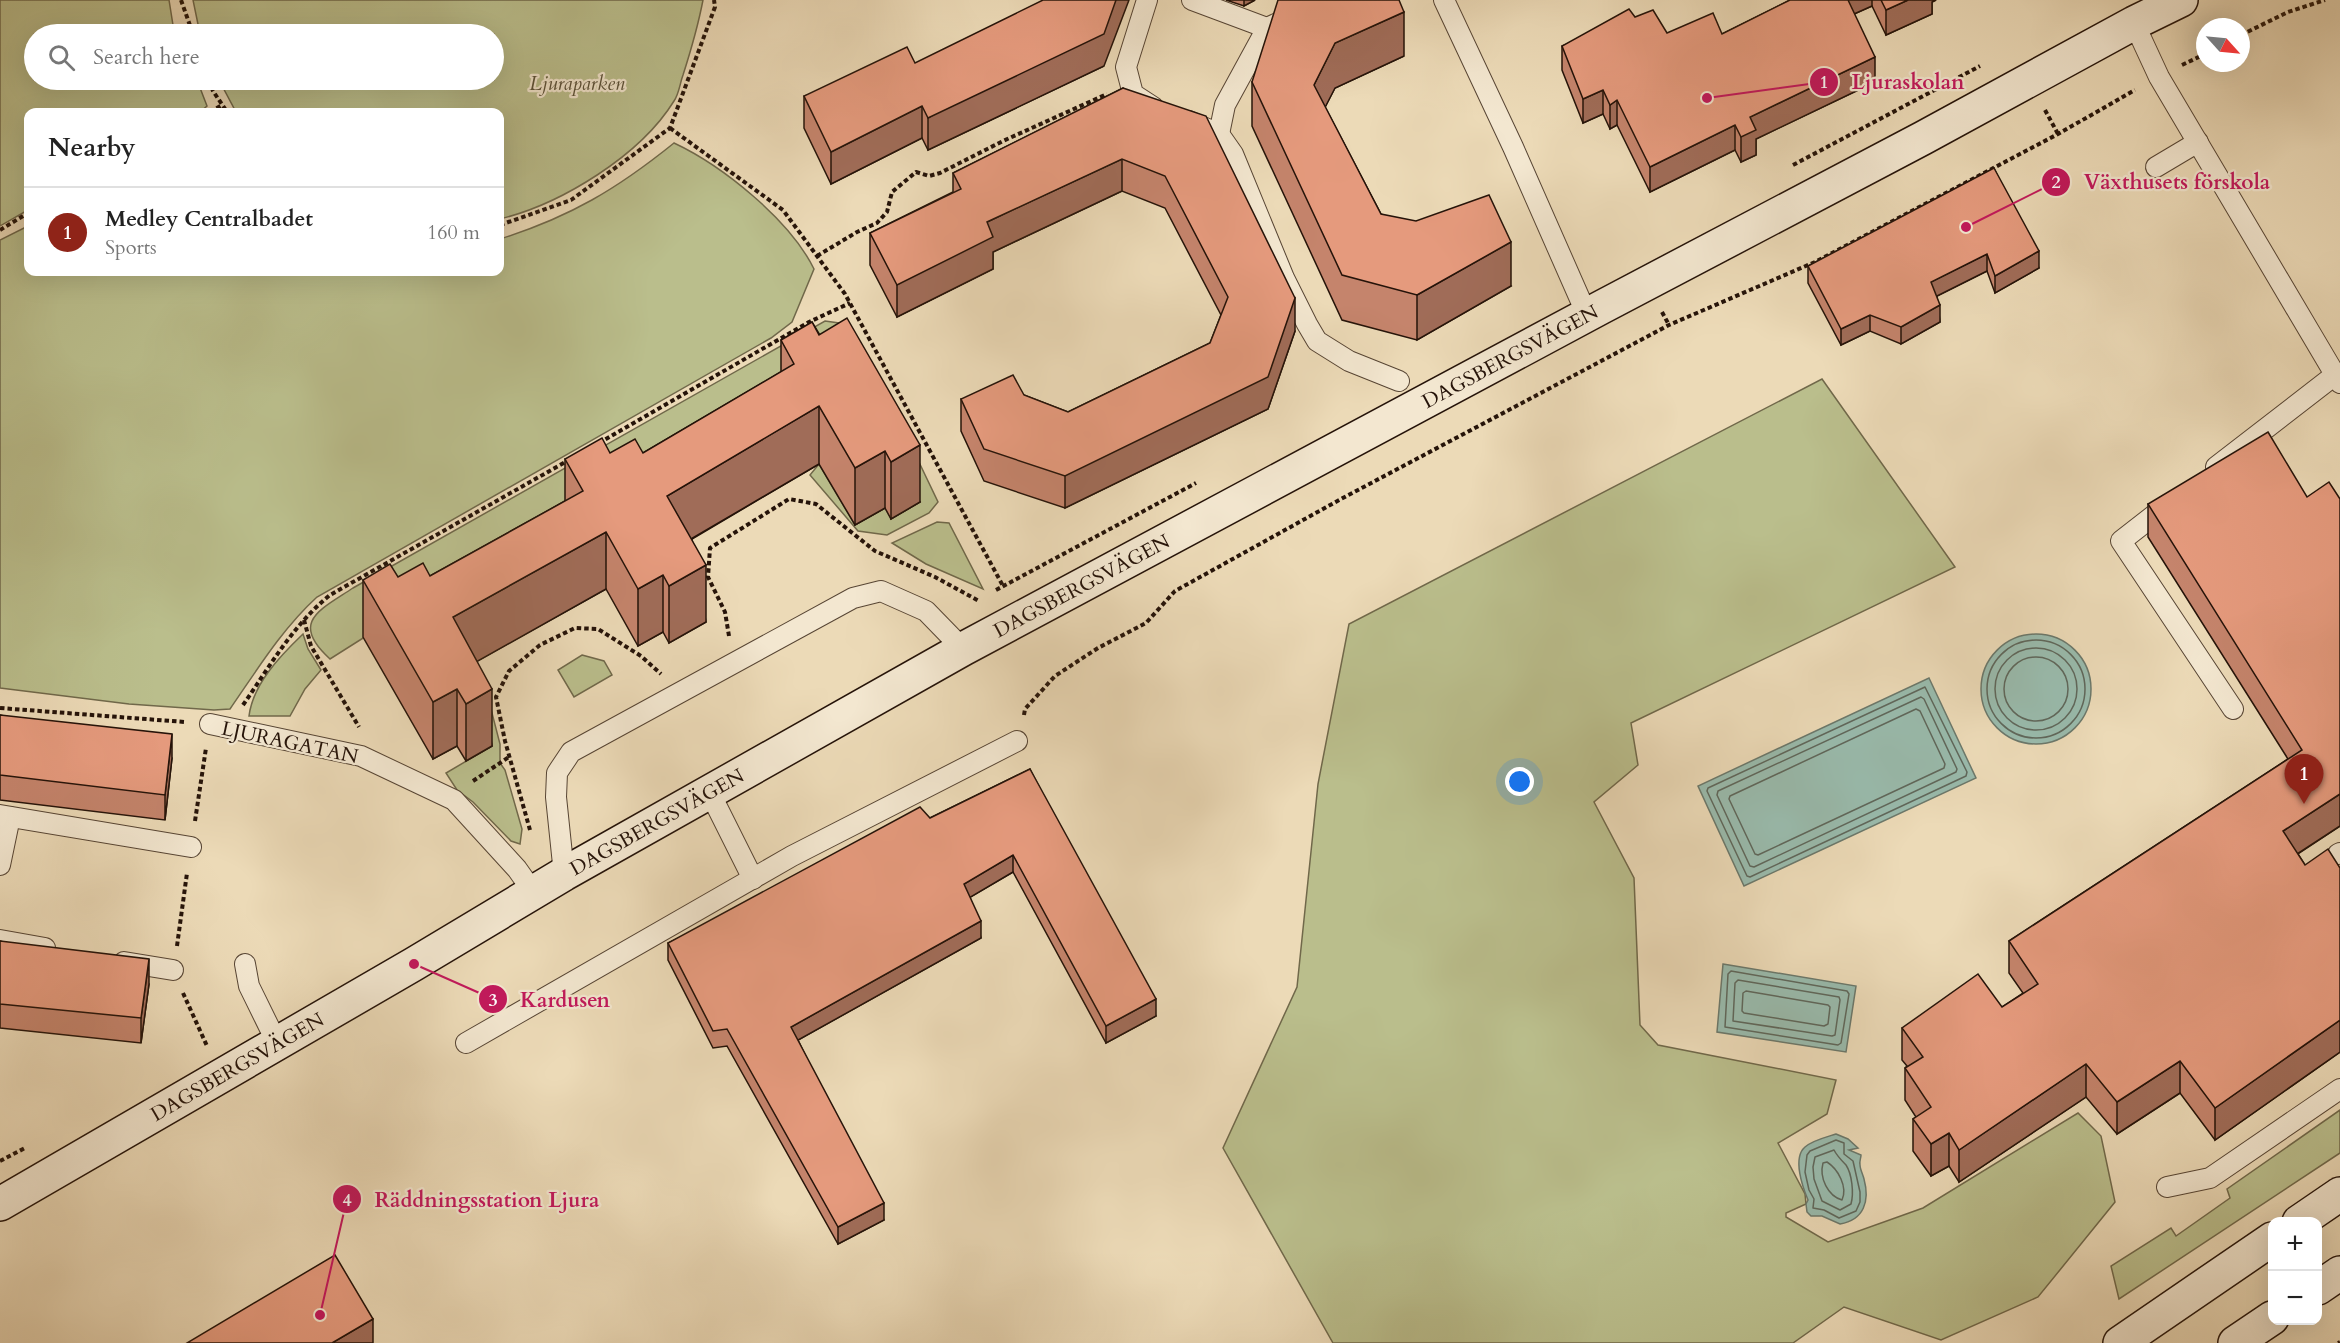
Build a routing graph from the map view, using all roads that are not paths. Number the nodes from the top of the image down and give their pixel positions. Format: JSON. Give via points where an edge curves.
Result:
{"nodes":[{"id":1,"x":1147,"y":0,"type":"edge"},
{"id":2,"x":1192,"y":0,"type":"edge"},
{"id":3,"x":1327,"y":0,"type":"edge"},
{"id":4,"x":1444,"y":0,"type":"edge"},
{"id":5,"x":2181,"y":0,"type":"edge"},
{"id":6,"x":2134,"y":23,"type":"junction"},
{"id":7,"x":1267,"y":28,"type":"junction"},
{"id":8,"x":1219,"y":134,"type":"junction"},
{"id":9,"x":2198,"y":142,"type":"junction"},
{"id":10,"x":2156,"y":167,"type":"dead end"},
{"id":11,"x":1587,"y":315,"type":"junction"},
{"id":12,"x":2338,"y":379,"type":"edge"},
{"id":13,"x":1399,"y":381,"type":"dead end"},
{"id":14,"x":2205,"y":476,"type":"edge"},
{"id":15,"x":2186,"y":490,"type":"edge"},
{"id":16,"x":963,"y":649,"type":"junction"},
{"id":17,"x":2233,"y":709,"type":"dead end"},
{"id":18,"x":219,"y":726,"type":"road end"},
{"id":19,"x":1017,"y":741,"type":"road end"},
{"id":20,"x":710,"y":793,"type":"junction"},
{"id":21,"x":5,"y":816,"type":"edge"},
{"id":22,"x":191,"y":847,"type":"dead end"},
{"id":23,"x":0,"y":865,"type":"edge"},
{"id":24,"x":564,"y":874,"type":"junction"},
{"id":25,"x":753,"y":879,"type":"junction"},
{"id":26,"x":534,"y":893,"type":"junction"},
{"id":27,"x":0,"y":940,"type":"edge"},
{"id":28,"x":69,"y":952,"type":"edge"},
{"id":29,"x":104,"y":958,"type":"edge"},
{"id":30,"x":245,"y":964,"type":"dead end"},
{"id":31,"x":173,"y":970,"type":"dead end"},
{"id":32,"x":277,"y":1043,"type":"junction"},
{"id":33,"x":466,"y":1043,"type":"dead end"},
{"id":34,"x":2340,"y":1089,"type":"edge"},
{"id":35,"x":2167,"y":1187,"type":"dead end"},
{"id":36,"x":2340,"y":1194,"type":"edge"},
{"id":37,"x":0,"y":1204,"type":"edge"},
{"id":38,"x":2305,"y":1217,"type":"edge"},
{"id":39,"x":2268,"y":1242,"type":"edge"},
{"id":40,"x":2340,"y":1273,"type":"edge"},
{"id":41,"x":2322,"y":1285,"type":"edge"},
{"id":42,"x":2268,"y":1321,"type":"edge"},
{"id":43,"x":2120,"y":1343,"type":"edge"},
{"id":44,"x":2235,"y":1343,"type":"edge"}],
"edges":[{"from":1,"to":8,"type":"lane","via":[[1126,67],[1133,94],[1150,106]]},
{"from":2,"to":7,"type":"lane"},
{"from":3,"to":7,"type":"lane"},
{"from":4,"to":11,"type":"lane"},
{"from":5,"to":6,"type":"street","name":"DAGSBERGSVÄGEN"},
{"from":6,"to":9,"type":"lane","via":[[2159,77]]},
{"from":6,"to":11,"type":"street","name":"DAGSBERGSVÄGEN"},
{"from":7,"to":8,"type":"lane","via":[[1225,105]]},
{"from":8,"to":13,"type":"lane","via":[[1233,154],[1284,278],[1317,341],[1349,362]]},
{"from":9,"to":10,"type":"lane"},
{"from":9,"to":12,"type":"lane"},
{"from":11,"to":16,"type":"street","name":"DAGSBERGSVÄGEN"},
{"from":12,"to":14,"type":"lane"},
{"from":15,"to":17,"type":"lane","via":[[2121,541]]},
{"from":16,"to":20,"type":"street","name":"DAGSBERGSVÄGEN"},
{"from":16,"to":24,"type":"lane","via":[[926,611],[881,591],[853,598],[571,752],[557,773]]},
{"from":18,"to":26,"type":"lane","name":"LJURAGATAN","via":[[361,756],[454,800]]},
{"from":19,"to":25,"type":"lane"},
{"from":20,"to":24,"type":"street","name":"DAGSBERGSVÄGEN"},
{"from":20,"to":25,"type":"lane"},
{"from":21,"to":22,"type":"lane"},
{"from":21,"to":23,"type":"lane"},
{"from":24,"to":26,"type":"street","name":"DAGSBERGSVÄGEN"},
{"from":25,"to":33,"type":"lane"},
{"from":26,"to":32,"type":"street","name":"DAGSBERGSVÄGEN"},
{"from":27,"to":28,"type":"lane"},
{"from":29,"to":31,"type":"lane"},
{"from":30,"to":32,"type":"lane","via":[[249,986]]},
{"from":32,"to":37,"type":"street","name":"DAGSBERGSVÄGEN"},
{"from":34,"to":35,"type":"lane","via":[[2210,1178]]},
{"from":36,"to":38,"type":"street"},
{"from":39,"to":43,"type":"street"},
{"from":40,"to":41,"type":"street"},
{"from":42,"to":44,"type":"street"}]}
